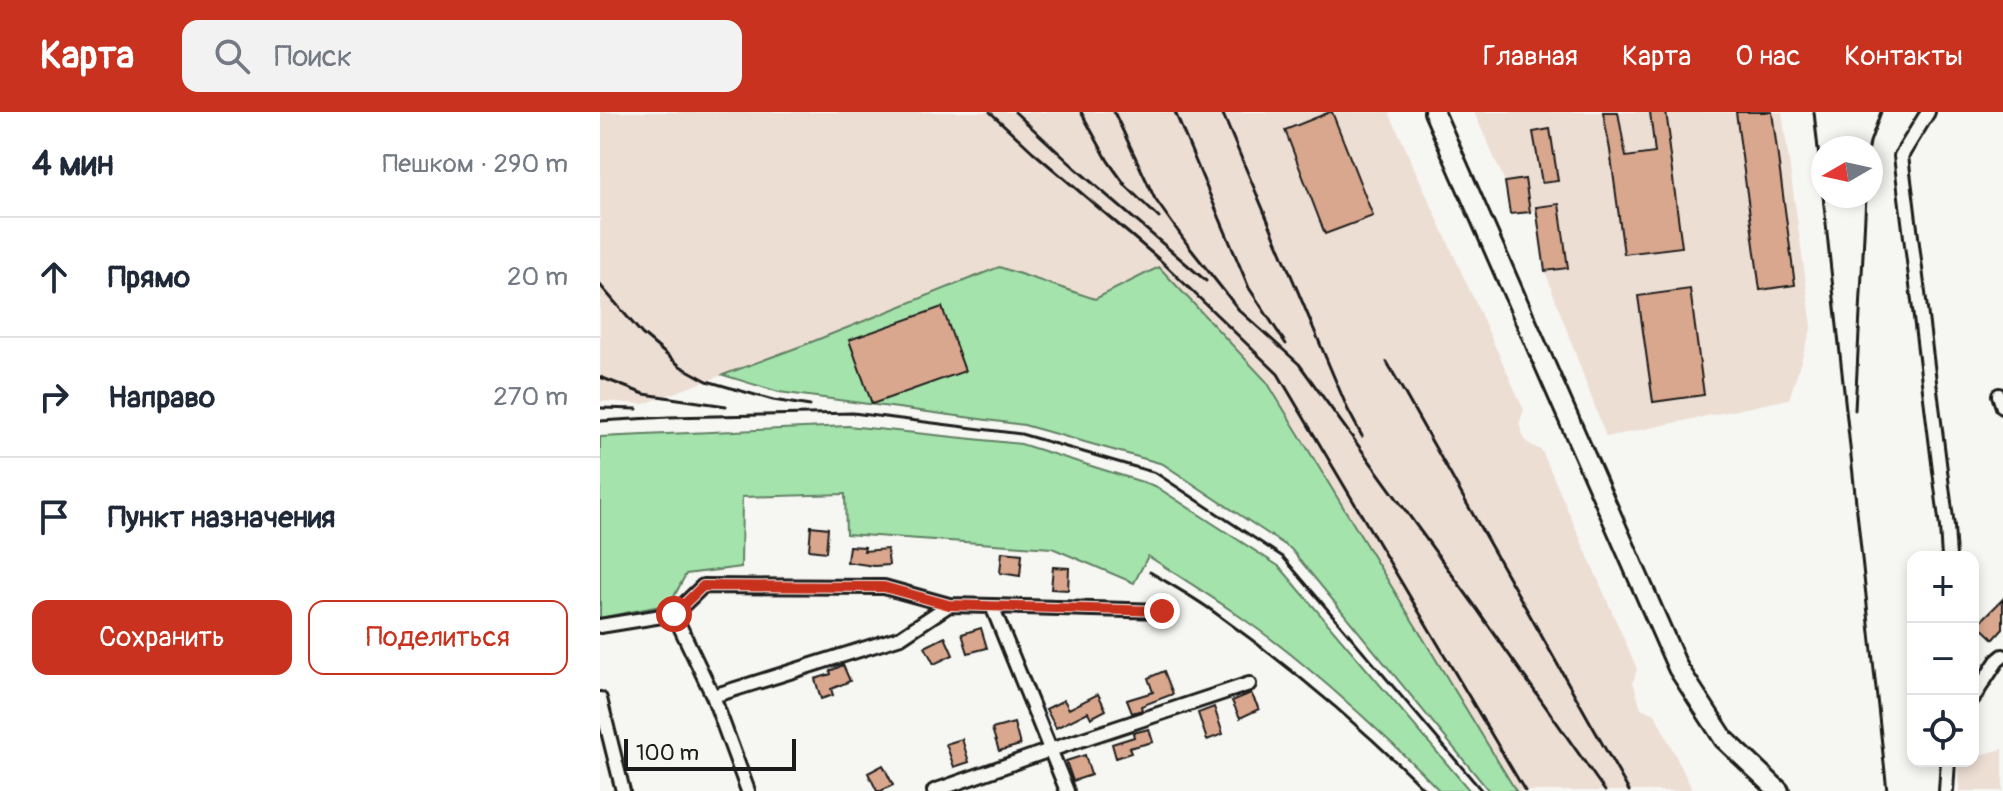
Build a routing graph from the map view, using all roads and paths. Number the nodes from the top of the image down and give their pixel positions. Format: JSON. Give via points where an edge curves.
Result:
{"nodes":[{"id":1,"x":1434,"y":112,"type":"edge"},
{"id":2,"x":1928,"y":112,"type":"edge"},
{"id":3,"x":1949,"y":551,"type":"edge"},
{"id":4,"x":949,"y":605,"type":"junction"},
{"id":5,"x":992,"y":606,"type":"junction"},
{"id":6,"x":1162,"y":611,"type":"dead end"},
{"id":7,"x":674,"y":614,"type":"junction"},
{"id":8,"x":600,"y":626,"type":"edge"},
{"id":9,"x":2003,"y":656,"type":"edge"},
{"id":10,"x":1249,"y":684,"type":"dead end"},
{"id":11,"x":1975,"y":695,"type":"edge"},
{"id":12,"x":713,"y":696,"type":"junction"},
{"id":13,"x":600,"y":699,"type":"edge"},
{"id":14,"x":1050,"y":750,"type":"junction"},
{"id":15,"x":1948,"y":767,"type":"edge"},
{"id":16,"x":623,"y":791,"type":"edge"},
{"id":17,"x":748,"y":791,"type":"edge"},
{"id":18,"x":934,"y":791,"type":"edge"},
{"id":19,"x":1067,"y":791,"type":"edge"},
{"id":20,"x":1779,"y":791,"type":"edge"},
{"id":21,"x":1946,"y":791,"type":"edge"}],
"edges":[{"from":1,"to":20,"type":"street","via":[[1678,668],[1724,739]]},
{"from":2,"to":3,"type":"street","via":[[1901,156]]},
{"from":4,"to":5,"type":"street"},
{"from":4,"to":7,"type":"street","via":[[884,587],[703,586]]},
{"from":4,"to":12,"type":"street","via":[[901,637]]},
{"from":5,"to":6,"type":"street"},
{"from":5,"to":14,"type":"street"},
{"from":7,"to":8,"type":"street"},
{"from":7,"to":12,"type":"street"},
{"from":9,"to":11,"type":"street"},
{"from":10,"to":14,"type":"street"},
{"from":12,"to":17,"type":"street"},
{"from":13,"to":16,"type":"street"},
{"from":14,"to":18,"type":"street"},
{"from":14,"to":19,"type":"street"},
{"from":15,"to":21,"type":"street"}]}
